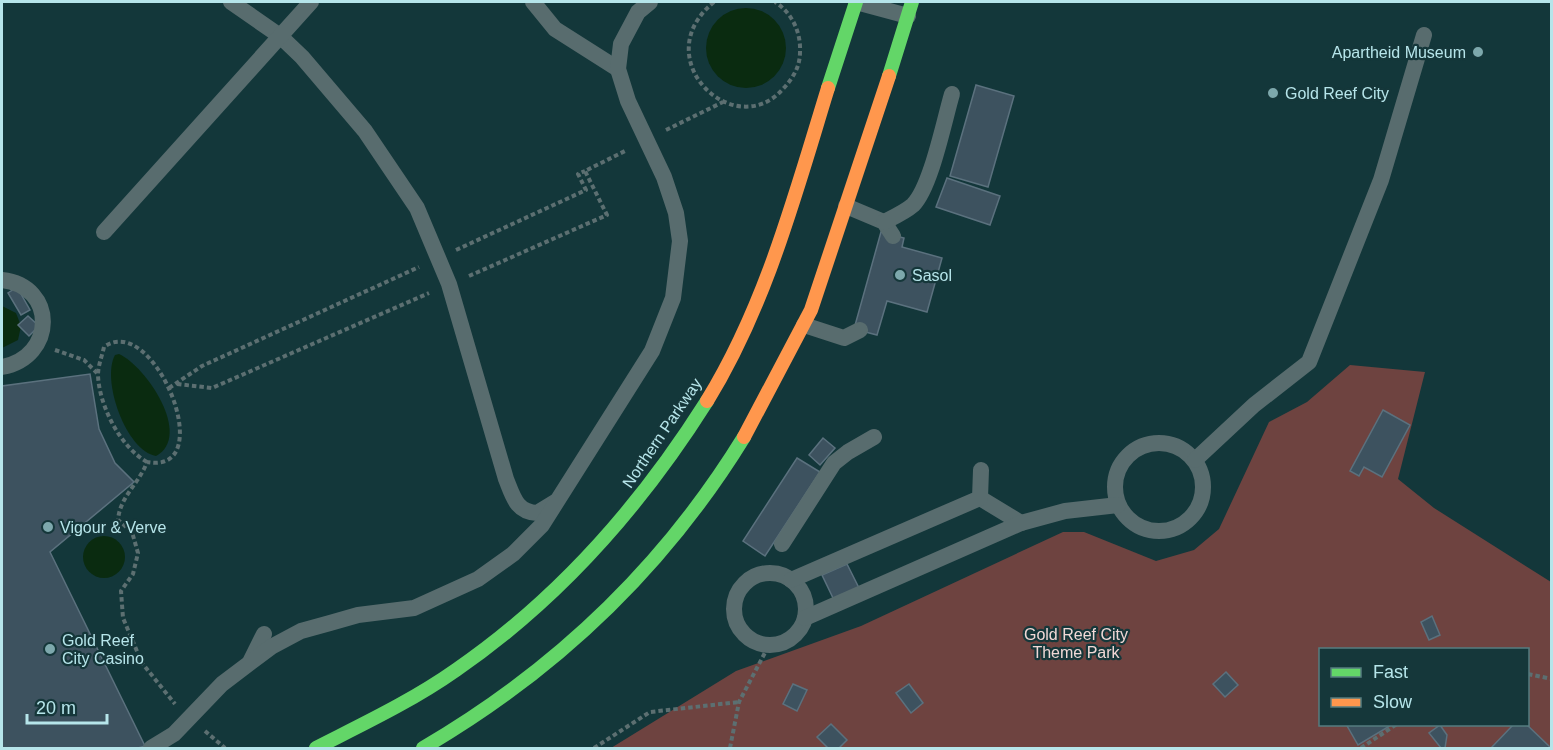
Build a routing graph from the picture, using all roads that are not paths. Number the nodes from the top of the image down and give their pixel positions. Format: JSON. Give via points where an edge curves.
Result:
{"nodes":[{"id":1,"x":231,"y":2,"type":"edge"},
{"id":2,"x":311,"y":2,"type":"edge"},
{"id":3,"x":532,"y":2,"type":"edge"},
{"id":4,"x":856,"y":2,"type":"edge"},
{"id":5,"x":638,"y":5,"type":"edge"},
{"id":6,"x":910,"y":9,"type":"edge"},
{"id":7,"x":1424,"y":35,"type":"dead end"},
{"id":8,"x":280,"y":36,"type":"junction"},
{"id":9,"x":618,"y":69,"type":"junction"},
{"id":10,"x":952,"y":94,"type":"dead end"},
{"id":11,"x":846,"y":206,"type":"junction"},
{"id":12,"x":104,"y":232,"type":"dead end"},
{"id":13,"x":2,"y":280,"type":"edge"},
{"id":14,"x":804,"y":325,"type":"junction"},
{"id":15,"x":860,"y":330,"type":"dead end"},
{"id":16,"x":2,"y":367,"type":"edge"},
{"id":17,"x":874,"y":437,"type":"dead end"},
{"id":18,"x":1195,"y":460,"type":"junction"},
{"id":19,"x":981,"y":470,"type":"dead end"},
{"id":20,"x":560,"y":498,"type":"junction"},
{"id":21,"x":980,"y":498,"type":"junction"},
{"id":22,"x":1118,"y":505,"type":"junction"},
{"id":23,"x":1022,"y":523,"type":"junction"},
{"id":24,"x":782,"y":544,"type":"dead end"},
{"id":25,"x":791,"y":580,"type":"junction"},
{"id":26,"x":805,"y":618,"type":"junction"},
{"id":27,"x":264,"y":634,"type":"dead end"},
{"id":28,"x":251,"y":662,"type":"junction"},
{"id":29,"x":151,"y":748,"type":"edge"},
{"id":30,"x":316,"y":748,"type":"edge"},
{"id":31,"x":423,"y":748,"type":"edge"}],
"edges":[{"from":1,"to":8,"type":"lane"},
{"from":2,"to":8,"type":"lane"},
{"from":3,"to":9,"type":"lane","via":[[555,29]]},
{"from":4,"to":6,"type":"lane"},
{"from":4,"to":30,"type":"main road","name":"Northern Parkway","via":[[780,244],[740,342],[655,478],[603,541],[529,614],[457,670],[402,704]]},
{"from":5,"to":9,"type":"lane","via":[[621,44]]},
{"from":6,"to":11,"type":"main road"},
{"from":7,"to":18,"type":"lane","via":[[1375,196],[1309,362],[1254,405]]},
{"from":8,"to":12,"type":"lane"},
{"from":8,"to":20,"type":"lane","via":[[345,107],[417,208],[449,284],[516,502],[522,509],[537,513]]},
{"from":9,"to":20,"type":"lane","via":[[676,213],[680,240],[677,277],[669,314],[651,351]]},
{"from":10,"to":11,"type":"lane","via":[[926,181],[912,206],[889,229]]},
{"from":11,"to":14,"type":"main road"},
{"from":13,"to":16,"type":"lane","via":[[30,292],[43,319],[36,348],[27,358]]},
{"from":14,"to":15,"type":"lane","via":[[844,338]]},
{"from":14,"to":31,"type":"main road","via":[[722,471],[657,556],[580,636],[493,704]]},
{"from":17,"to":24,"type":"lane","via":[[834,463]]},
{"from":18,"to":22,"type":"lane","via":[[1170,444],[1142,446],[1130,453],[1121,464],[1115,491]]},
{"from":18,"to":22,"type":"lane","via":[[1204,487],[1194,515],[1182,526],[1168,531],[1146,530],[1126,518]]},
{"from":19,"to":21,"type":"lane"},
{"from":20,"to":28,"type":"lane","via":[[542,525],[513,554],[478,579],[414,608],[358,615],[301,631]]},
{"from":21,"to":23,"type":"lane"},
{"from":21,"to":25,"type":"lane"},
{"from":22,"to":23,"type":"lane","via":[[1065,511]]},
{"from":23,"to":26,"type":"lane"},
{"from":25,"to":26,"type":"lane","via":[[803,595]]},
{"from":25,"to":26,"type":"lane","via":[[776,573],[764,573],[744,584],[734,606],[740,629],[747,637],[769,645],[792,637]]},
{"from":27,"to":28,"type":"lane"},
{"from":28,"to":29,"type":"lane","via":[[222,684],[174,734]]}]}
